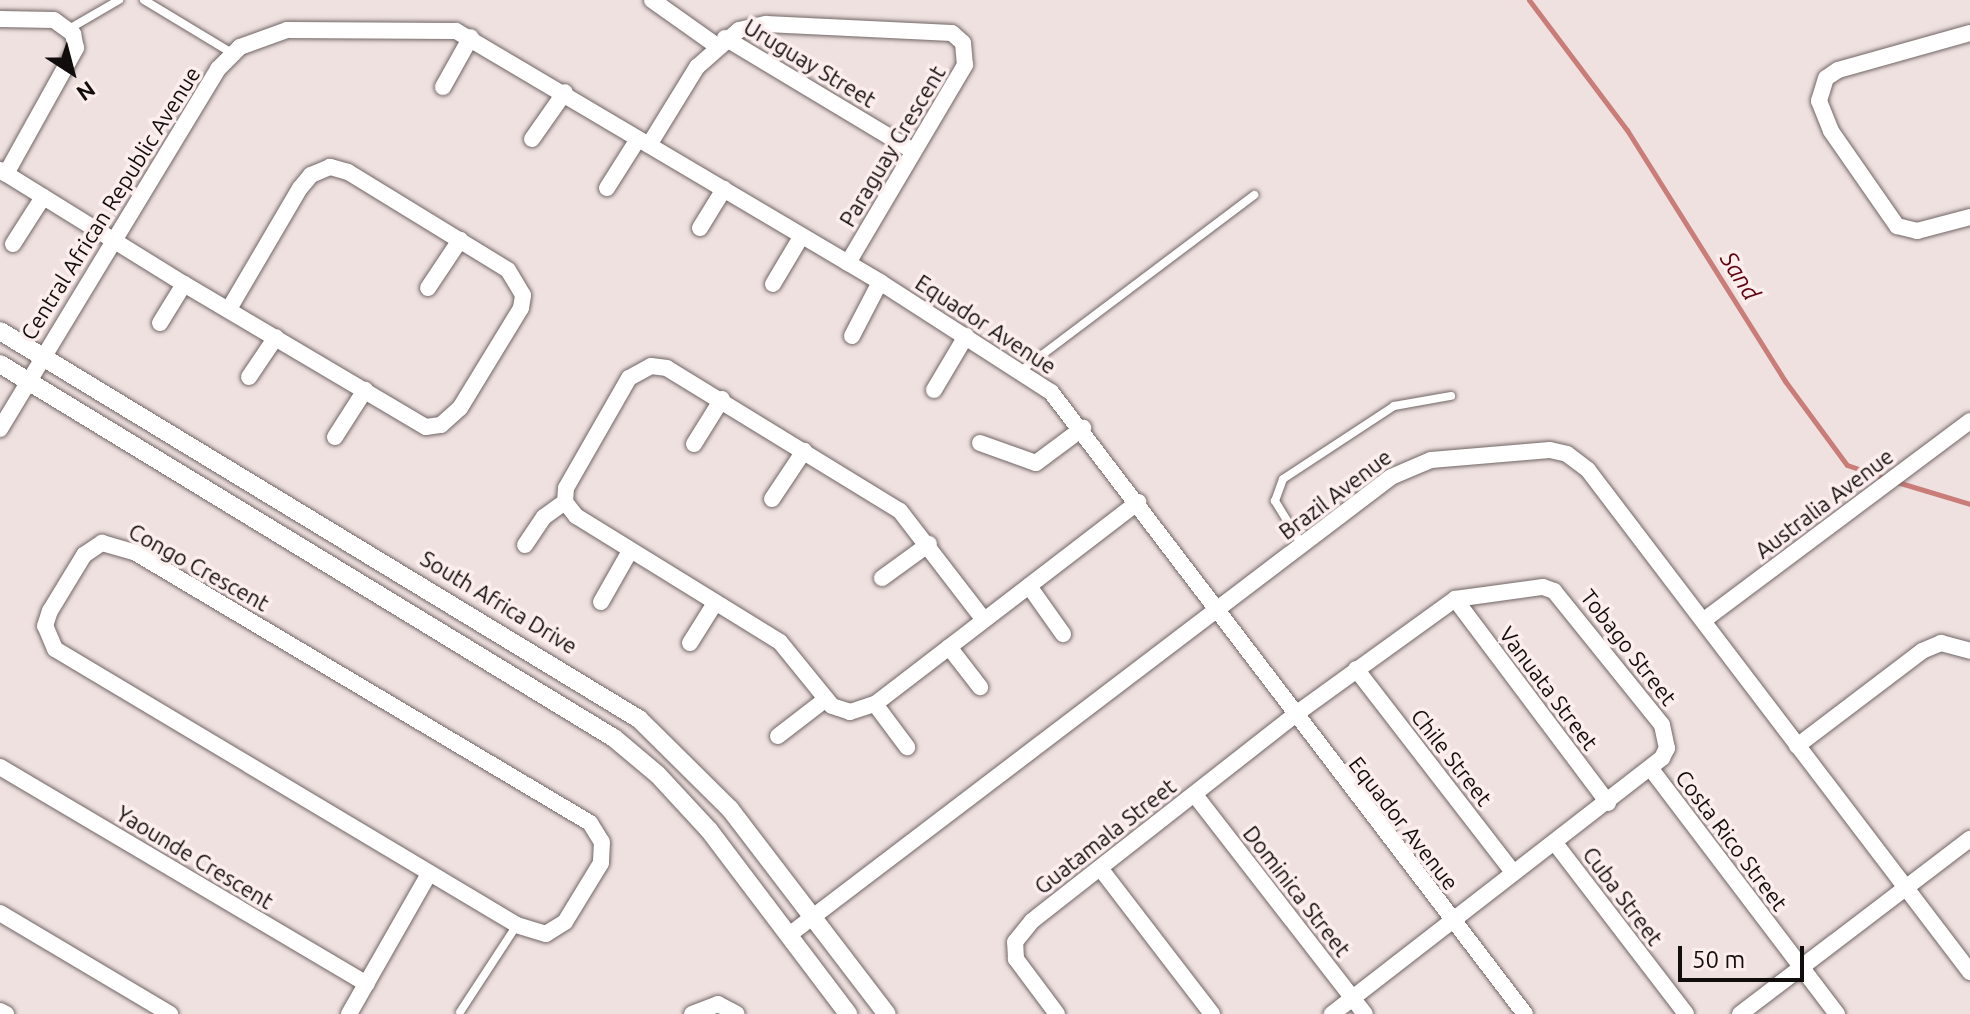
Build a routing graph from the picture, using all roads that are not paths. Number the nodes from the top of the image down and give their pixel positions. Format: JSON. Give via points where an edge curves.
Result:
{"nodes":[{"id":1,"x":119,"y":0,"type":"edge"},
{"id":2,"x":144,"y":0,"type":"edge"},
{"id":3,"x":652,"y":0,"type":"edge"},
{"id":4,"x":0,"y":19,"type":"edge"},
{"id":5,"x":69,"y":29,"type":"junction"},
{"id":6,"x":1970,"y":33,"type":"edge"},
{"id":7,"x":471,"y":37,"type":"junction"},
{"id":8,"x":721,"y":42,"type":"junction"},
{"id":9,"x":236,"y":50,"type":"junction"},
{"id":10,"x":443,"y":87,"type":"dead end"},
{"id":11,"x":565,"y":92,"type":"junction"},
{"id":12,"x":532,"y":139,"type":"dead end"},
{"id":13,"x":644,"y":142,"type":"junction"},
{"id":14,"x":913,"y":151,"type":"junction"},
{"id":15,"x":3,"y":172,"type":"edge"},
{"id":16,"x":607,"y":188,"type":"dead end"},
{"id":17,"x":724,"y":189,"type":"junction"},
{"id":18,"x":1254,"y":195,"type":"dead end"},
{"id":19,"x":43,"y":197,"type":"junction"},
{"id":20,"x":1970,"y":217,"type":"edge"},
{"id":21,"x":700,"y":228,"type":"dead end"},
{"id":22,"x":801,"y":237,"type":"junction"},
{"id":23,"x":115,"y":239,"type":"junction"},
{"id":24,"x":460,"y":240,"type":"junction"},
{"id":25,"x":13,"y":244,"type":"dead end"},
{"id":26,"x":848,"y":263,"type":"junction"},
{"id":27,"x":880,"y":282,"type":"junction"},
{"id":28,"x":184,"y":284,"type":"junction"},
{"id":29,"x":773,"y":284,"type":"dead end"},
{"id":30,"x":428,"y":288,"type":"dead end"},
{"id":31,"x":229,"y":309,"type":"junction"},
{"id":32,"x":160,"y":323,"type":"dead end"},
{"id":33,"x":0,"y":331,"type":"edge"},
{"id":34,"x":852,"y":336,"type":"dead end"},
{"id":35,"x":966,"y":336,"type":"junction"},
{"id":36,"x":276,"y":337,"type":"junction"},
{"id":37,"x":42,"y":357,"type":"junction"},
{"id":38,"x":0,"y":364,"type":"edge"},
{"id":39,"x":1022,"y":370,"type":"junction"},
{"id":40,"x":249,"y":377,"type":"dead end"},
{"id":41,"x":27,"y":380,"type":"junction"},
{"id":42,"x":365,"y":390,"type":"junction"},
{"id":43,"x":934,"y":390,"type":"dead end"},
{"id":44,"x":1451,"y":396,"type":"dead end"},
{"id":45,"x":722,"y":399,"type":"junction"},
{"id":46,"x":1970,"y":421,"type":"edge"},
{"id":47,"x":1083,"y":428,"type":"junction"},
{"id":48,"x":0,"y":429,"type":"edge"},
{"id":49,"x":335,"y":437,"type":"dead end"},
{"id":50,"x":980,"y":443,"type":"dead end"},
{"id":51,"x":694,"y":444,"type":"dead end"},
{"id":52,"x":804,"y":451,"type":"junction"},
{"id":53,"x":772,"y":499,"type":"dead end"},
{"id":54,"x":565,"y":502,"type":"junction"},
{"id":55,"x":1138,"y":502,"type":"junction"},
{"id":56,"x":929,"y":544,"type":"junction"},
{"id":57,"x":525,"y":545,"type":"dead end"},
{"id":58,"x":1303,"y":545,"type":"junction"},
{"id":59,"x":630,"y":551,"type":"junction"},
{"id":60,"x":882,"y":578,"type":"dead end"},
{"id":61,"x":1029,"y":586,"type":"junction"},
{"id":62,"x":1455,"y":599,"type":"junction"},
{"id":63,"x":601,"y":602,"type":"dead end"},
{"id":64,"x":715,"y":603,"type":"junction"},
{"id":65,"x":1219,"y":610,"type":"junction"},
{"id":66,"x":984,"y":620,"type":"junction"},
{"id":67,"x":1704,"y":620,"type":"junction"},
{"id":68,"x":1063,"y":634,"type":"dead end"},
{"id":69,"x":690,"y":643,"type":"dead end"},
{"id":70,"x":949,"y":647,"type":"junction"},
{"id":71,"x":1970,"y":651,"type":"edge"},
{"id":72,"x":1356,"y":669,"type":"junction"},
{"id":73,"x":980,"y":687,"type":"dead end"},
{"id":74,"x":826,"y":699,"type":"junction"},
{"id":75,"x":875,"y":704,"type":"junction"},
{"id":76,"x":1293,"y":716,"type":"junction"},
{"id":77,"x":778,"y":736,"type":"dead end"},
{"id":78,"x":1797,"y":746,"type":"junction"},
{"id":79,"x":907,"y":747,"type":"dead end"},
{"id":80,"x":0,"y":767,"type":"edge"},
{"id":81,"x":1651,"y":769,"type":"junction"},
{"id":82,"x":1195,"y":795,"type":"junction"},
{"id":83,"x":1608,"y":803,"type":"junction"},
{"id":84,"x":1970,"y":839,"type":"edge"},
{"id":85,"x":1555,"y":843,"type":"junction"},
{"id":86,"x":1100,"y":868,"type":"junction"},
{"id":87,"x":1513,"y":872,"type":"junction"},
{"id":88,"x":429,"y":874,"type":"junction"},
{"id":89,"x":1907,"y":888,"type":"junction"},
{"id":90,"x":0,"y":913,"type":"edge"},
{"id":91,"x":814,"y":917,"type":"junction"},
{"id":92,"x":1453,"y":922,"type":"junction"},
{"id":93,"x":517,"y":925,"type":"junction"},
{"id":94,"x":789,"y":935,"type":"junction"},
{"id":95,"x":1801,"y":967,"type":"junction"},
{"id":96,"x":1970,"y":972,"type":"edge"},
{"id":97,"x":367,"y":984,"type":"junction"},
{"id":98,"x":1353,"y":998,"type":"junction"},
{"id":99,"x":0,"y":1011,"type":"edge"},
{"id":100,"x":460,"y":1012,"type":"edge"},
{"id":101,"x":6,"y":1014,"type":"edge"},
{"id":102,"x":170,"y":1014,"type":"edge"},
{"id":103,"x":349,"y":1014,"type":"edge"},
{"id":104,"x":692,"y":1014,"type":"edge"},
{"id":105,"x":737,"y":1014,"type":"edge"},
{"id":106,"x":848,"y":1014,"type":"edge"},
{"id":107,"x":887,"y":1014,"type":"edge"},
{"id":108,"x":1057,"y":1014,"type":"edge"},
{"id":109,"x":1212,"y":1014,"type":"edge"},
{"id":110,"x":1332,"y":1014,"type":"edge"},
{"id":111,"x":1365,"y":1014,"type":"edge"},
{"id":112,"x":1525,"y":1014,"type":"edge"},
{"id":113,"x":1686,"y":1014,"type":"edge"},
{"id":114,"x":1740,"y":1014,"type":"edge"},
{"id":115,"x":1837,"y":1014,"type":"edge"}],
"edges":[{"from":1,"to":5,"type":"lane"},
{"from":2,"to":9,"type":"lane"},
{"from":3,"to":8,"type":"street","name":"Uruguay Street"},
{"from":4,"to":5,"type":"street","via":[[54,20]]},
{"from":5,"to":15,"type":"street","via":[[74,56]]},
{"from":6,"to":20,"type":"street","via":[[1838,70],[1826,78],[1819,101],[1831,131],[1897,226],[1917,231]]},
{"from":7,"to":9,"type":"street","name":"Equador Avenue","via":[[432,28],[287,30]]},
{"from":7,"to":10,"type":"street"},
{"from":7,"to":11,"type":"street","name":"Equador Avenue"},
{"from":8,"to":13,"type":"street"},
{"from":8,"to":14,"type":"street","name":"Uruguay Street"},
{"from":8,"to":14,"type":"street","name":"Paraguay Crescent","via":[[766,24],[952,33],[963,43],[965,65]]},
{"from":9,"to":23,"type":"street","name":"Central African Republic Avenue"},
{"from":11,"to":12,"type":"street"},
{"from":11,"to":13,"type":"street","name":"Equador Avenue"},
{"from":13,"to":16,"type":"street"},
{"from":13,"to":17,"type":"street","name":"Equador Avenue"},
{"from":14,"to":26,"type":"street","name":"Paraguay Crescent"},
{"from":15,"to":19,"type":"street"},
{"from":17,"to":21,"type":"street"},
{"from":17,"to":22,"type":"street","name":"Equador Avenue"},
{"from":18,"to":39,"type":"lane"},
{"from":19,"to":23,"type":"street"},
{"from":19,"to":25,"type":"street"},
{"from":22,"to":26,"type":"street","name":"Equador Avenue"},
{"from":22,"to":29,"type":"street"},
{"from":23,"to":28,"type":"street"},
{"from":23,"to":37,"type":"street","name":"Central African Republic Avenue"},
{"from":24,"to":30,"type":"street"},
{"from":24,"to":31,"type":"street","via":[[348,172],[324,169],[300,188]]},
{"from":24,"to":42,"type":"street","via":[[512,274],[523,301],[460,408],[432,428]]},
{"from":26,"to":27,"type":"street","name":"Equador Avenue"},
{"from":27,"to":34,"type":"street"},
{"from":27,"to":35,"type":"street","name":"Equador Avenue"},
{"from":28,"to":31,"type":"street"},
{"from":28,"to":32,"type":"street"},
{"from":31,"to":36,"type":"street"},
{"from":33,"to":37,"type":"street","name":"South Africa Drive"},
{"from":35,"to":39,"type":"street","name":"Equador Avenue"},
{"from":35,"to":43,"type":"street"},
{"from":36,"to":40,"type":"street"},
{"from":36,"to":42,"type":"street"},
{"from":37,"to":41,"type":"street","name":"Central African Republic Avenue"},
{"from":37,"to":91,"type":"street","name":"South Africa Drive","via":[[620,705],[703,778]]},
{"from":38,"to":41,"type":"street"},
{"from":39,"to":47,"type":"street","name":"Equador Avenue","via":[[1059,399]]},
{"from":41,"to":48,"type":"street","name":"Central African Republic Avenue"},
{"from":41,"to":94,"type":"street","via":[[614,738],[687,805]]},
{"from":42,"to":49,"type":"street"},
{"from":44,"to":58,"type":"lane","via":[[1394,406],[1283,479],[1275,501]]},
{"from":45,"to":51,"type":"street"},
{"from":45,"to":52,"type":"street"},
{"from":45,"to":54,"type":"street","via":[[667,368],[636,372],[573,470]]},
{"from":46,"to":67,"type":"street","name":"Australia Avenue"},
{"from":47,"to":50,"type":"street","via":[[1036,463]]},
{"from":47,"to":55,"type":"street","name":"Equador Avenue"},
{"from":52,"to":53,"type":"street"},
{"from":52,"to":56,"type":"street","via":[[893,506]]},
{"from":54,"to":57,"type":"street","via":[[544,517]]},
{"from":54,"to":59,"type":"street","via":[[586,523]]},
{"from":55,"to":61,"type":"street"},
{"from":55,"to":65,"type":"street","name":"Equador Avenue"},
{"from":56,"to":60,"type":"street"},
{"from":56,"to":66,"type":"street"},
{"from":58,"to":65,"type":"street","name":"Brazil Avenue"},
{"from":58,"to":67,"type":"street","name":"Brazil Avenue","via":[[1411,465],[1559,451],[1588,470]]},
{"from":59,"to":63,"type":"street"},
{"from":59,"to":64,"type":"street"},
{"from":61,"to":66,"type":"street"},
{"from":61,"to":68,"type":"street"},
{"from":62,"to":72,"type":"street","name":"Tobago Street"},
{"from":62,"to":81,"type":"street","name":"Tobago Street","via":[[1543,587],[1563,599],[1662,725],[1667,748]]},
{"from":62,"to":83,"type":"street","name":"Vanuata Street"},
{"from":64,"to":69,"type":"street"},
{"from":64,"to":74,"type":"street","via":[[780,642]]},
{"from":65,"to":76,"type":"street","name":"Equador Avenue"},
{"from":65,"to":91,"type":"street","name":"Brazil Avenue"},
{"from":66,"to":70,"type":"street"},
{"from":67,"to":78,"type":"street","name":"Brazil Avenue"},
{"from":70,"to":73,"type":"street"},
{"from":70,"to":75,"type":"street"},
{"from":71,"to":78,"type":"street","via":[[1941,643],[1922,651]]},
{"from":72,"to":76,"type":"street","name":"Tobago Street"},
{"from":72,"to":87,"type":"street","name":"Chile Street"},
{"from":74,"to":75,"type":"street","via":[[846,712]]},
{"from":74,"to":77,"type":"street"},
{"from":75,"to":79,"type":"street"},
{"from":76,"to":82,"type":"street","name":"Guatamala Street"},
{"from":76,"to":92,"type":"street","name":"Equador Avenue"},
{"from":78,"to":89,"type":"street","name":"Brazil Avenue"},
{"from":80,"to":97,"type":"street","name":"Yaounde Crescent"},
{"from":81,"to":83,"type":"street"},
{"from":81,"to":95,"type":"street","name":"Costa Rico Street"},
{"from":82,"to":86,"type":"street","name":"Guatamala Street"},
{"from":82,"to":98,"type":"street","name":"Dominica Street"},
{"from":83,"to":85,"type":"street"},
{"from":84,"to":89,"type":"street"},
{"from":85,"to":87,"type":"street"},
{"from":85,"to":113,"type":"street","name":"Cuba Street"},
{"from":86,"to":108,"type":"street","name":"Guatamala Street","via":[[1032,921],[1015,942],[1016,959]]},
{"from":86,"to":109,"type":"street"},
{"from":87,"to":92,"type":"street"},
{"from":88,"to":93,"type":"street","name":"Congo Crescent"},
{"from":88,"to":93,"type":"street","name":"Congo Crescent","via":[[55,649],[47,635],[47,618],[84,555],[102,543],[124,546],[590,823],[602,842],[601,863],[565,922],[546,934]]},
{"from":88,"to":97,"type":"street"},
{"from":89,"to":95,"type":"street"},
{"from":89,"to":96,"type":"street","name":"Brazil Avenue"},
{"from":90,"to":102,"type":"street"},
{"from":91,"to":94,"type":"street","name":"Brazil Avenue"},
{"from":91,"to":107,"type":"street","name":"South Africa Drive"},
{"from":92,"to":98,"type":"street"},
{"from":92,"to":112,"type":"street","name":"Equador Avenue"},
{"from":93,"to":100,"type":"lane"},
{"from":94,"to":106,"type":"street"},
{"from":95,"to":114,"type":"street"},
{"from":95,"to":115,"type":"street","name":"Costa Rico Street"},
{"from":97,"to":103,"type":"street"},
{"from":98,"to":110,"type":"street"},
{"from":98,"to":111,"type":"street","name":"Dominica Street"},
{"from":99,"to":101,"type":"street"},
{"from":104,"to":105,"type":"street","via":[[718,1004]]}]}
